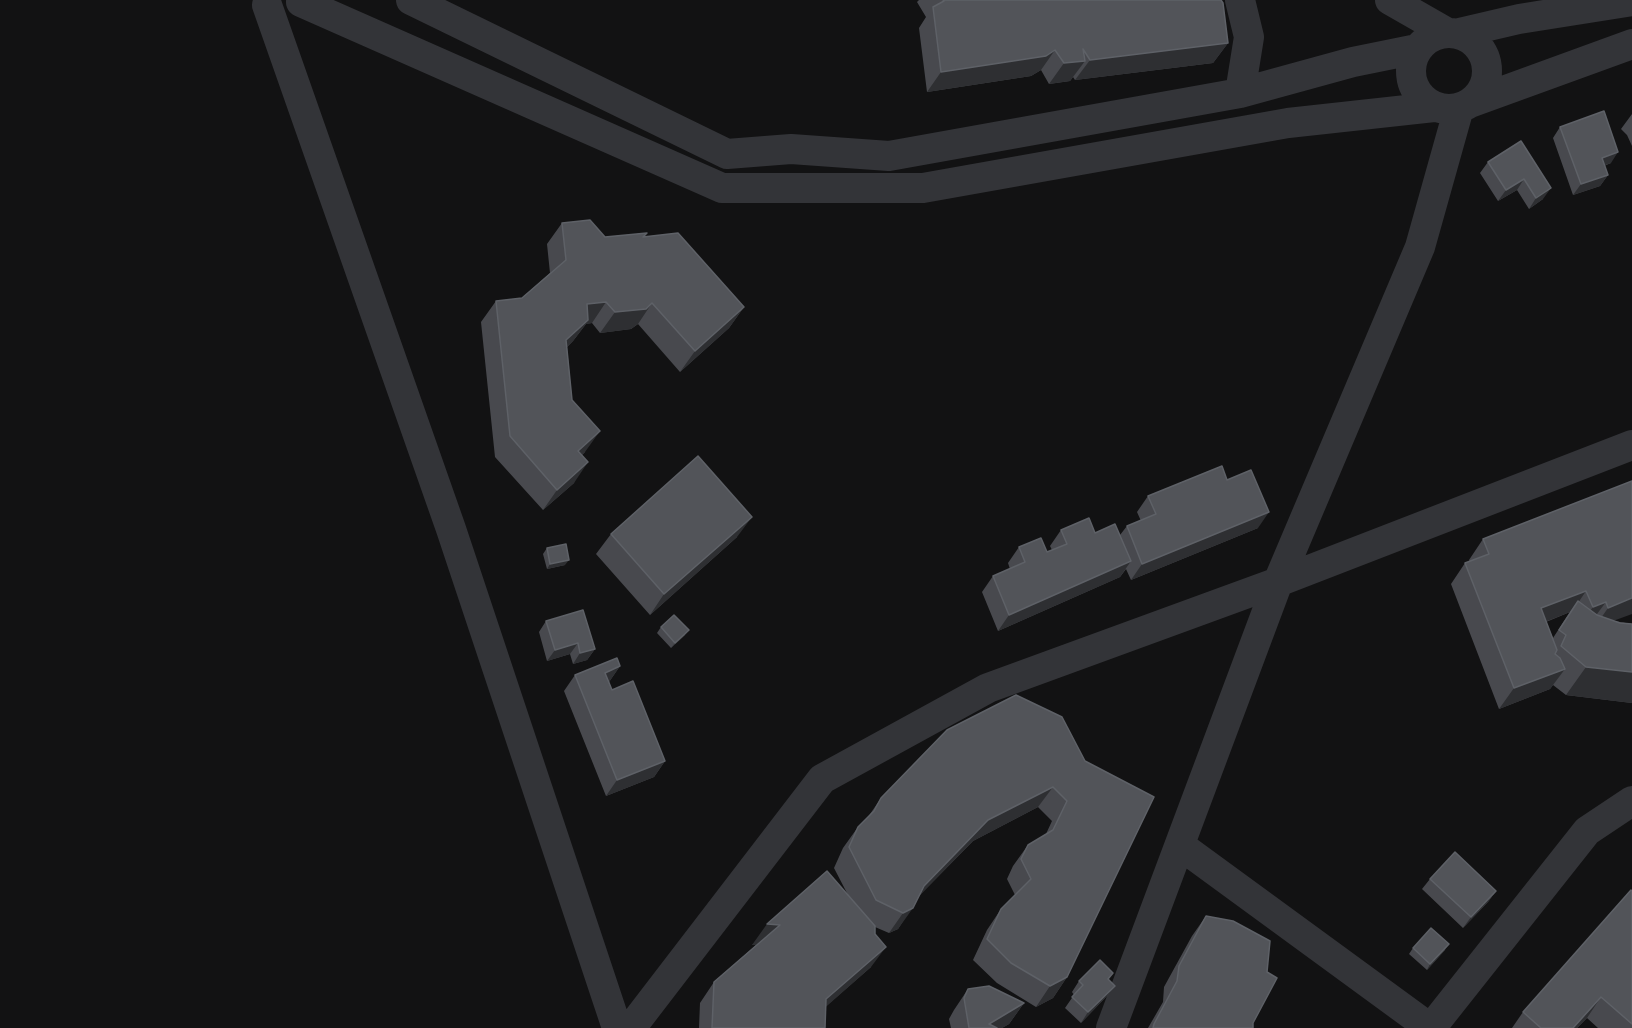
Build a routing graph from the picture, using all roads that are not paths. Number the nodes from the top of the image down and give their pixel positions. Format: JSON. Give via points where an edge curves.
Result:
{"nodes":[{"id":1,"x":411,"y":0,"type":"edge"},
{"id":2,"x":1240,"y":0,"type":"edge"},
{"id":3,"x":1390,"y":0,"type":"edge"},
{"id":4,"x":1632,"y":0,"type":"edge"},
{"id":5,"x":303,"y":1,"type":"edge"},
{"id":6,"x":258,"y":2,"type":"edge"},
{"id":7,"x":1452,"y":33,"type":"junction"},
{"id":8,"x":1632,"y":44,"type":"edge"},
{"id":9,"x":1417,"y":49,"type":"junction"},
{"id":10,"x":1240,"y":93,"type":"junction"},
{"id":11,"x":1454,"y":106,"type":"junction"},
{"id":12,"x":1632,"y":445,"type":"edge"},
{"id":13,"x":1278,"y":582,"type":"junction"},
{"id":14,"x":1632,"y":801,"type":"edge"},
{"id":15,"x":1181,"y":846,"type":"junction"},
{"id":16,"x":617,"y":1028,"type":"edge"},
{"id":17,"x":631,"y":1028,"type":"edge"},
{"id":18,"x":1111,"y":1028,"type":"edge"},
{"id":19,"x":1431,"y":1028,"type":"edge"}],
"edges":[{"from":1,"to":10,"type":"street","via":[[727,154],[791,149],[890,156]]},
{"from":2,"to":10,"type":"street","via":[[1249,37]]},
{"from":3,"to":7,"type":"street"},
{"from":4,"to":7,"type":"street"},
{"from":5,"to":6,"type":"street","via":[[280,6]]},
{"from":5,"to":11,"type":"street","via":[[722,188],[923,188],[1287,123]]},
{"from":6,"to":16,"type":"street","via":[[451,529]]},
{"from":7,"to":9,"type":"street","via":[[1434,35]]},
{"from":7,"to":11,"type":"street","via":[[1480,47],[1487,64],[1486,83]]},
{"from":8,"to":11,"type":"street"},
{"from":9,"to":10,"type":"street"},
{"from":9,"to":11,"type":"street","via":[[1410,64],[1419,95]]},
{"from":11,"to":13,"type":"street","via":[[1420,247]]},
{"from":12,"to":13,"type":"street"},
{"from":13,"to":15,"type":"street"},
{"from":13,"to":17,"type":"street","via":[[988,688],[822,779]]},
{"from":14,"to":19,"type":"street","via":[[1587,831]]},
{"from":15,"to":18,"type":"street"},
{"from":15,"to":19,"type":"street"}]}
